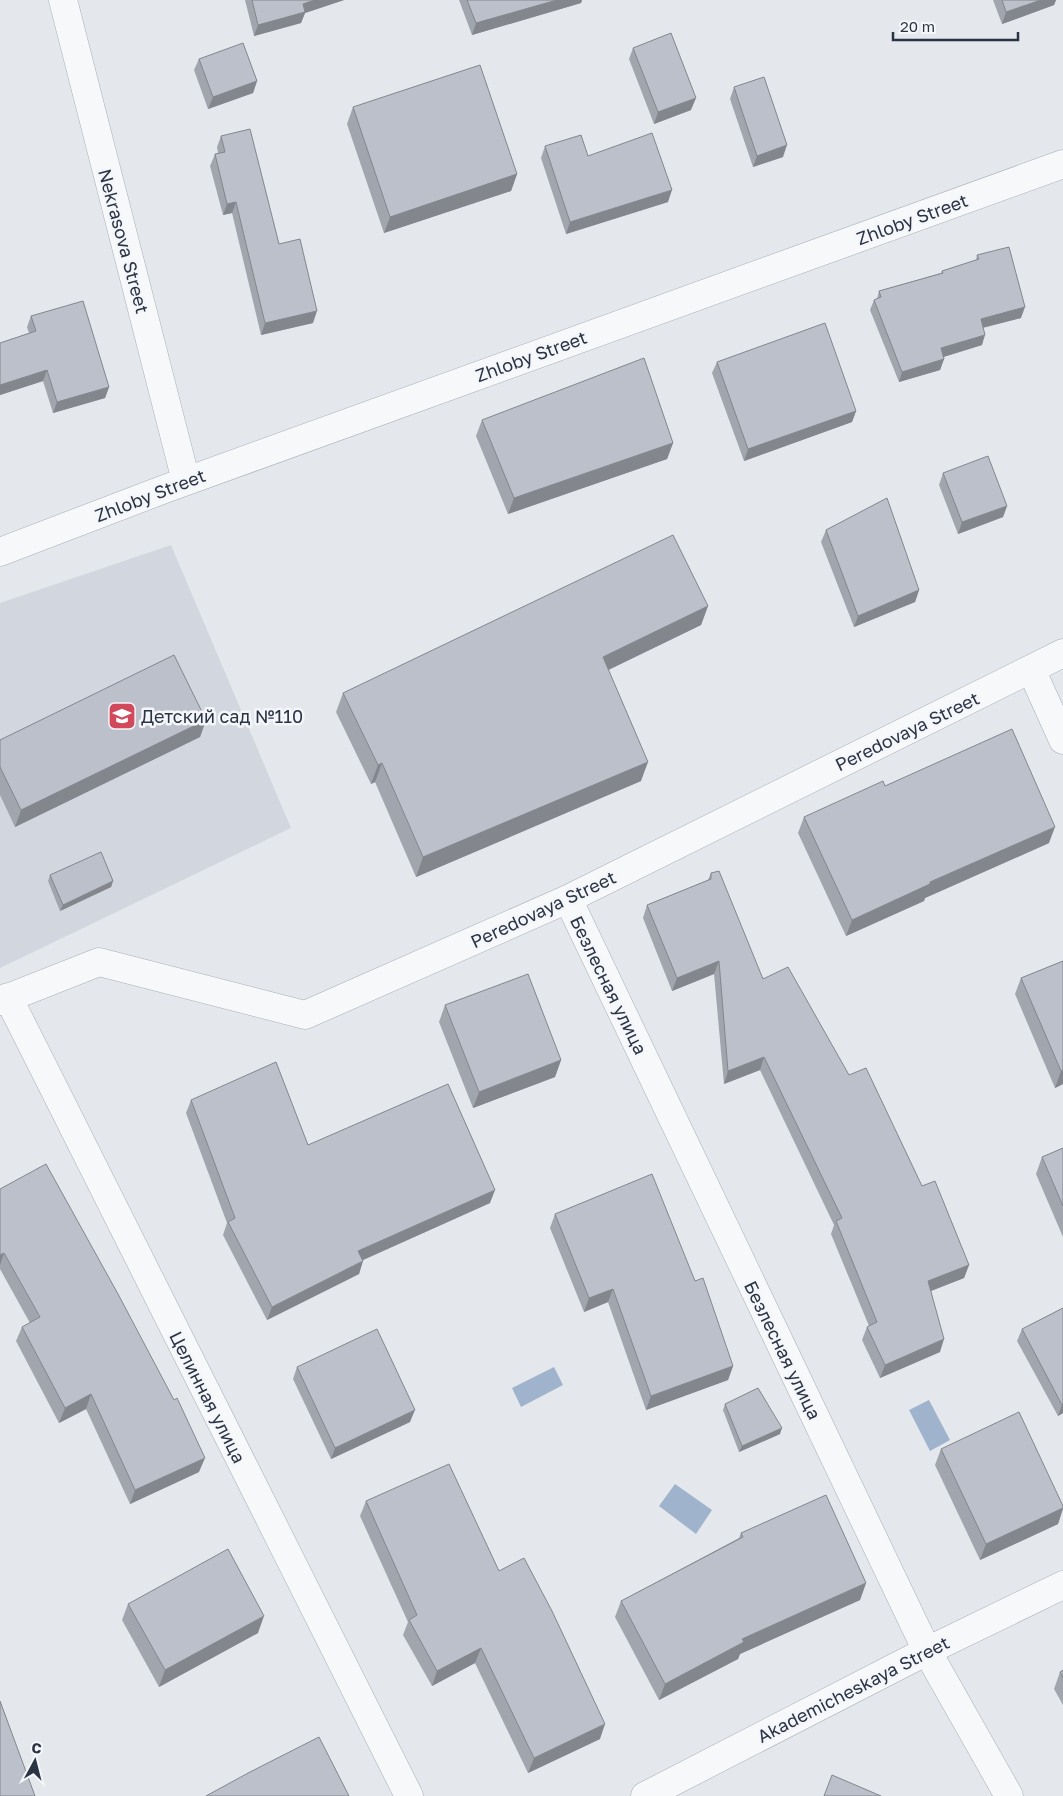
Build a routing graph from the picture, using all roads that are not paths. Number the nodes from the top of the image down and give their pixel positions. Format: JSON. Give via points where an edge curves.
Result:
{"nodes":[{"id":1,"x":63,"y":0,"type":"edge"},
{"id":2,"x":1063,"y":164,"type":"edge"},
{"id":3,"x":186,"y":481,"type":"junction"},
{"id":4,"x":0,"y":552,"type":"edge"},
{"id":5,"x":1063,"y":653,"type":"edge"},
{"id":6,"x":1030,"y":669,"type":"junction"},
{"id":7,"x":1063,"y":740,"type":"edge"},
{"id":8,"x":568,"y":899,"type":"junction"},
{"id":9,"x":4,"y":999,"type":"edge"},
{"id":10,"x":1063,"y":1585,"type":"edge"},
{"id":11,"x":927,"y":1651,"type":"junction"},
{"id":12,"x":409,"y":1796,"type":"edge"},
{"id":13,"x":645,"y":1796,"type":"edge"},
{"id":14,"x":1009,"y":1796,"type":"edge"}],
"edges":[{"from":1,"to":3,"type":"street","name":"Nekrasova Street"},
{"from":2,"to":3,"type":"street","name":"Zhloby Street"},
{"from":3,"to":4,"type":"street","name":"Zhloby Street"},
{"from":5,"to":6,"type":"street","name":"Peredovaya Street"},
{"from":6,"to":7,"type":"street"},
{"from":6,"to":8,"type":"street","name":"Peredovaya Street"},
{"from":8,"to":9,"type":"street","name":"Peredovaya Street","via":[[306,1015],[99,962]]},
{"from":8,"to":11,"type":"street","name":"Безлесная улица"},
{"from":9,"to":12,"type":"street","name":"Целинная улица"},
{"from":10,"to":11,"type":"street","name":"Akademicheskaya Street"},
{"from":11,"to":13,"type":"street","name":"Akademicheskaya Street"},
{"from":11,"to":14,"type":"street","name":"Безлесная улица"}]}
